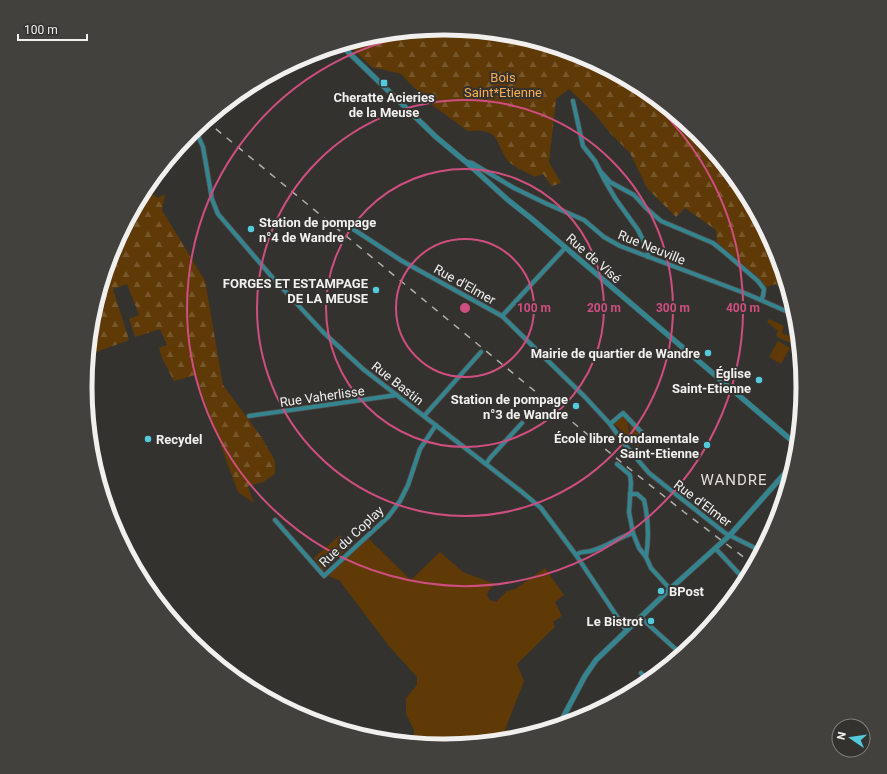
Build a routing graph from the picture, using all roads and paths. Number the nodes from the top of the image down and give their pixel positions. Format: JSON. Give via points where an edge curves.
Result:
{"nodes":[{"id":1,"x":345,"y":49,"type":"edge"},
{"id":2,"x":573,"y":101,"type":"dead end"},
{"id":3,"x":198,"y":135,"type":"edge"},
{"id":4,"x":466,"y":162,"type":"junction"},
{"id":5,"x":602,"y":173,"type":"junction"},
{"id":6,"x":353,"y":229,"type":"dead end"},
{"id":7,"x":565,"y":248,"type":"junction"},
{"id":8,"x":648,"y":257,"type":"junction"},
{"id":9,"x":761,"y":300,"type":"junction"},
{"id":10,"x":788,"y":312,"type":"edge"},
{"id":11,"x":502,"y":316,"type":"junction"},
{"id":12,"x":481,"y":352,"type":"dead end"},
{"id":13,"x":397,"y":395,"type":"junction"},
{"id":14,"x":249,"y":416,"type":"dead end"},
{"id":15,"x":424,"y":416,"type":"junction"},
{"id":16,"x":522,"y":423,"type":"dead end"},
{"id":17,"x":610,"y":424,"type":"junction"},
{"id":18,"x":436,"y":425,"type":"junction"},
{"id":19,"x":645,"y":436,"type":"dead end"},
{"id":20,"x":791,"y":441,"type":"edge"},
{"id":21,"x":486,"y":464,"type":"junction"},
{"id":22,"x":617,"y":464,"type":"dead end"},
{"id":23,"x":785,"y":473,"type":"edge"},
{"id":24,"x":630,"y":494,"type":"junction"},
{"id":25,"x":275,"y":520,"type":"dead end"},
{"id":26,"x":633,"y":533,"type":"junction"},
{"id":27,"x":730,"y":535,"type":"junction"},
{"id":28,"x":715,"y":548,"type":"junction"},
{"id":29,"x":756,"y":548,"type":"edge"},
{"id":30,"x":576,"y":555,"type":"junction"},
{"id":31,"x":646,"y":557,"type":"junction"},
{"id":32,"x":741,"y":575,"type":"edge"},
{"id":33,"x":670,"y":589,"type":"junction"},
{"id":34,"x":640,"y":617,"type":"junction"},
{"id":35,"x":626,"y":630,"type":"junction"},
{"id":36,"x":677,"y":651,"type":"edge"},
{"id":37,"x":642,"y":673,"type":"dead end"},
{"id":38,"x":644,"y":676,"type":"edge"},
{"id":39,"x":563,"y":718,"type":"edge"}],
"edges":[{"from":1,"to":4,"type":"street","name":"Rue de Visé","via":[[436,137]]},
{"from":2,"to":5,"type":"street","via":[[583,146]]},
{"from":3,"to":13,"type":"street","name":"Rue Bastin","via":[[203,147],[212,199],[218,214],[323,332],[363,369]]},
{"from":4,"to":7,"type":"street","name":"Rue de Visé"},
{"from":4,"to":8,"type":"street","name":"Rue Neuville","via":[[514,188],[584,220],[604,237],[620,246]]},
{"from":5,"to":8,"type":"street","via":[[615,198],[644,240]]},
{"from":5,"to":9,"type":"street","via":[[610,182],[634,194],[661,221],[712,243],[724,251],[758,281],[764,289]]},
{"from":6,"to":11,"type":"street","name":"Rue d'Elmer","via":[[402,261]]},
{"from":7,"to":11,"type":"street"},
{"from":7,"to":20,"type":"street","name":"Rue de Visé"},
{"from":8,"to":9,"type":"street","name":"Rue Neuville"},
{"from":9,"to":10,"type":"street","name":"Rue Neuville"},
{"from":11,"to":17,"type":"street","name":"Rue d'Elmer"},
{"from":12,"to":15,"type":"street"},
{"from":13,"to":14,"type":"street","name":"Rue Vaherlisse"},
{"from":13,"to":15,"type":"street","name":"Rue Bastin"},
{"from":15,"to":18,"type":"street","name":"Rue Bastin"},
{"from":16,"to":21,"type":"street"},
{"from":17,"to":19,"type":"street","via":[[623,413]]},
{"from":17,"to":27,"type":"street","name":"Rue d'Elmer","via":[[649,473],[694,510]]},
{"from":18,"to":21,"type":"street","name":"Rue Bastin"},
{"from":18,"to":25,"type":"street","name":"Rue du Coplay","via":[[420,449],[400,501],[388,517],[324,576]]},
{"from":21,"to":30,"type":"street","name":"Rue Bastin","via":[[541,508]]},
{"from":22,"to":24,"type":"street","via":[[630,475]]},
{"from":23,"to":27,"type":"street"},
{"from":24,"to":26,"type":"street","via":[[629,512]]},
{"from":24,"to":31,"type":"street","via":[[638,494],[644,500],[647,510]]},
{"from":26,"to":30,"type":"street","via":[[595,550]]},
{"from":26,"to":31,"type":"street"},
{"from":27,"to":28,"type":"street"},
{"from":27,"to":29,"type":"street","name":"Rue d'Elmer"},
{"from":28,"to":32,"type":"street"},
{"from":28,"to":33,"type":"street"},
{"from":30,"to":35,"type":"street","name":"Rue Bastin"},
{"from":31,"to":33,"type":"street","via":[[651,568]]},
{"from":33,"to":34,"type":"street"},
{"from":34,"to":35,"type":"street"},
{"from":34,"to":36,"type":"street"},
{"from":35,"to":39,"type":"street","via":[[596,660]]},
{"from":37,"to":38,"type":"street"}]}
